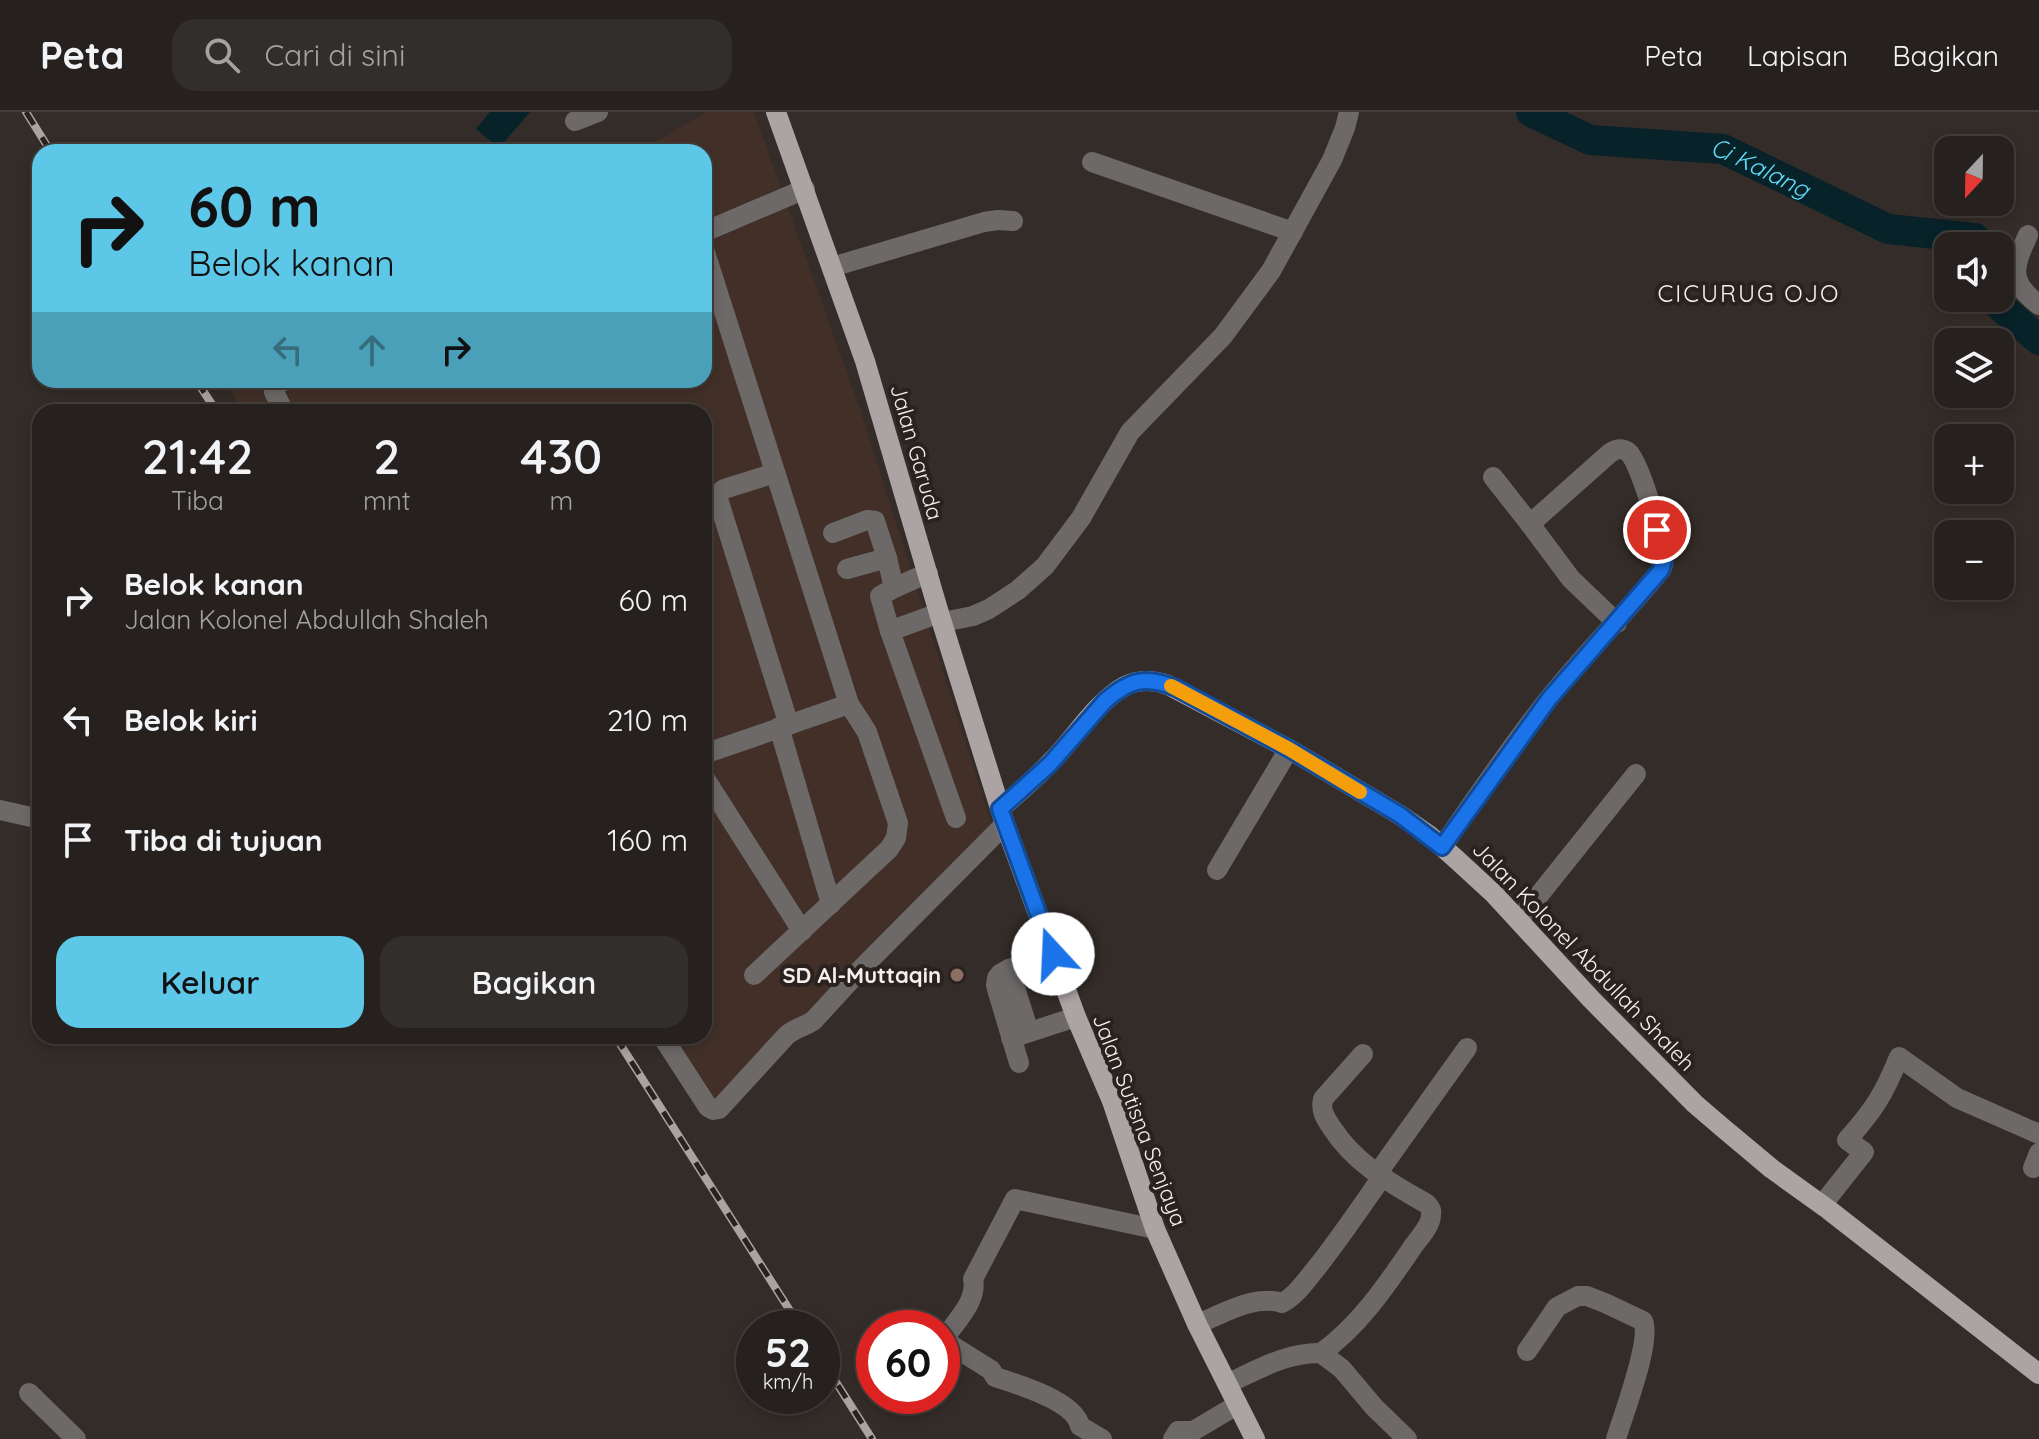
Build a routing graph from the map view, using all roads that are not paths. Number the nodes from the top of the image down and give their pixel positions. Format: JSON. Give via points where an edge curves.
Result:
{"nodes":[{"id":1,"x":598,"y":112,"type":"edge"},
{"id":2,"x":776,"y":112,"type":"edge"},
{"id":3,"x":1347,"y":120,"type":"edge"},
{"id":4,"x":575,"y":121,"type":"dead end"},
{"id":5,"x":1092,"y":162,"type":"dead end"},
{"id":6,"x":805,"y":189,"type":"junction"},
{"id":7,"x":1013,"y":221,"type":"dead end"},
{"id":8,"x":712,"y":229,"type":"edge"},
{"id":9,"x":1293,"y":232,"type":"junction"},
{"id":10,"x":2028,"y":235,"type":"dead end"},
{"id":11,"x":832,"y":267,"type":"junction"},
{"id":12,"x":712,"y":274,"type":"edge"},
{"id":13,"x":2039,"y":305,"type":"edge"},
{"id":14,"x":775,"y":473,"type":"junction"},
{"id":15,"x":1493,"y":477,"type":"dead end"},
{"id":16,"x":1530,"y":524,"type":"junction"},
{"id":17,"x":833,"y":533,"type":"dead end"},
{"id":18,"x":887,"y":558,"type":"junction"},
{"id":19,"x":847,"y":569,"type":"dead end"},
{"id":20,"x":928,"y":573,"type":"junction"},
{"id":21,"x":894,"y":588,"type":"junction"},
{"id":22,"x":941,"y":617,"type":"junction"},
{"id":23,"x":1617,"y":623,"type":"junction"},
{"id":24,"x":890,"y":631,"type":"junction"},
{"id":25,"x":849,"y":704,"type":"junction"},
{"id":26,"x":784,"y":726,"type":"junction"},
{"id":27,"x":1289,"y":749,"type":"junction"},
{"id":28,"x":712,"y":751,"type":"edge"},
{"id":29,"x":1636,"y":774,"type":"dead end"},
{"id":30,"x":712,"y":790,"type":"edge"},
{"id":31,"x":0,"y":810,"type":"edge"},
{"id":32,"x":1002,"y":816,"type":"junction"},
{"id":33,"x":32,"y":817,"type":"edge"},
{"id":34,"x":956,"y":818,"type":"dead end"},
{"id":35,"x":1442,"y":847,"type":"junction"},
{"id":36,"x":1217,"y":870,"type":"dead end"},
{"id":37,"x":831,"y":904,"type":"junction"},
{"id":38,"x":1519,"y":920,"type":"junction"},
{"id":39,"x":802,"y":931,"type":"junction"},
{"id":40,"x":1053,"y":954,"type":"junction"},
{"id":41,"x":754,"y":975,"type":"dead end"},
{"id":42,"x":1076,"y":1017,"type":"junction"},
{"id":43,"x":1020,"y":1035,"type":"junction"},
{"id":44,"x":667,"y":1044,"type":"edge"},
{"id":45,"x":1467,"y":1048,"type":"dead end"},
{"id":46,"x":1363,"y":1054,"type":"dead end"},
{"id":47,"x":1019,"y":1063,"type":"dead end"},
{"id":48,"x":2039,"y":1134,"type":"edge"},
{"id":49,"x":1380,"y":1176,"type":"junction"},
{"id":50,"x":1822,"y":1205,"type":"junction"},
{"id":51,"x":1155,"y":1229,"type":"junction"},
{"id":52,"x":1197,"y":1324,"type":"junction"},
{"id":53,"x":1527,"y":1351,"type":"dead end"},
{"id":54,"x":1321,"y":1353,"type":"junction"},
{"id":55,"x":2039,"y":1374,"type":"edge"},
{"id":56,"x":1227,"y":1384,"type":"junction"},
{"id":57,"x":29,"y":1393,"type":"dead end"},
{"id":58,"x":1237,"y":1405,"type":"junction"},
{"id":59,"x":76,"y":1439,"type":"edge"},
{"id":60,"x":1102,"y":1439,"type":"edge"},
{"id":61,"x":1173,"y":1439,"type":"edge"},
{"id":62,"x":1255,"y":1439,"type":"edge"},
{"id":63,"x":1407,"y":1439,"type":"edge"},
{"id":64,"x":1616,"y":1439,"type":"edge"}],
"edges":[{"from":1,"to":4,"type":"street"},
{"from":2,"to":6,"type":"main road","name":"Jalan Garuda"},
{"from":3,"to":9,"type":"street"},
{"from":5,"to":9,"type":"street"},
{"from":6,"to":8,"type":"street"},
{"from":6,"to":11,"type":"main road","name":"Jalan Garuda"},
{"from":7,"to":11,"type":"street","via":[[984,222]]},
{"from":9,"to":22,"type":"street","via":[[1223,336],[1130,432],[1081,518],[1045,566],[989,609],[973,616]]},
{"from":10,"to":13,"type":"street","via":[[2016,279]]},
{"from":11,"to":20,"type":"main road","name":"Jalan Garuda"},
{"from":12,"to":14,"type":"street"},
{"from":14,"to":25,"type":"street"},
{"from":14,"to":26,"type":"street","via":[[724,489],[718,499]]},
{"from":15,"to":16,"type":"street"},
{"from":16,"to":23,"type":"street","via":[[1571,579]]},
{"from":16,"to":23,"type":"street","via":[[1614,450],[1631,455],[1664,562]]},
{"from":17,"to":18,"type":"street","via":[[872,519]]},
{"from":18,"to":19,"type":"street"},
{"from":18,"to":21,"type":"street"},
{"from":20,"to":21,"type":"street"},
{"from":20,"to":22,"type":"main road","name":"Jalan Garuda"},
{"from":21,"to":24,"type":"street","via":[[880,596]]},
{"from":22,"to":24,"type":"street"},
{"from":22,"to":32,"type":"main road","name":"Jalan Garuda"},
{"from":23,"to":35,"type":"street","via":[[1531,721]]},
{"from":24,"to":34,"type":"street"},
{"from":25,"to":26,"type":"street"},
{"from":25,"to":37,"type":"street","via":[[867,732],[898,828],[889,849]]},
{"from":26,"to":28,"type":"street"},
{"from":26,"to":37,"type":"street"},
{"from":27,"to":32,"type":"main road","name":"Jalan Kolonel Abdullah Shaleh","via":[[1168,685],[1135,682],[1105,701]]},
{"from":27,"to":35,"type":"main road","name":"Jalan Kolonel Abdullah Shaleh","via":[[1400,815]]},
{"from":27,"to":36,"type":"street"},
{"from":29,"to":38,"type":"street"},
{"from":30,"to":39,"type":"street"},
{"from":31,"to":33,"type":"street"},
{"from":32,"to":40,"type":"main road","name":"Jalan Sutisna Senjaya"},
{"from":32,"to":44,"type":"street","via":[[814,1020],[786,1036],[719,1109],[708,1107]]},
{"from":35,"to":38,"type":"main road","name":"Jalan Kolonel Abdullah Shaleh"},
{"from":37,"to":39,"type":"street"},
{"from":38,"to":50,"type":"main road","name":"Jalan Kolonel Abdullah Shaleh","via":[[1695,1104]]},
{"from":39,"to":41,"type":"street"},
{"from":40,"to":42,"type":"main road","name":"Jalan Sutisna Senjaya"},
{"from":40,"to":43,"type":"street","via":[[999,975],[996,986]]},
{"from":42,"to":43,"type":"street"},
{"from":42,"to":51,"type":"main road","name":"Jalan Sutisna Senjaya","via":[[1112,1101]]},
{"from":43,"to":47,"type":"street"},
{"from":45,"to":49,"type":"street"},
{"from":46,"to":49,"type":"street","via":[[1324,1097],[1321,1108],[1345,1147]]},
{"from":48,"to":50,"type":"street","via":[[1957,1098],[1899,1057],[1870,1115],[1847,1140],[1864,1152]]},
{"from":49,"to":52,"type":"street","via":[[1331,1249],[1288,1300],[1260,1301]]},
{"from":49,"to":54,"type":"street","via":[[1427,1204],[1430,1220],[1362,1315]]},
{"from":50,"to":55,"type":"main road","name":"Jalan Kolonel Abdullah Shaleh"},
{"from":51,"to":52,"type":"main road","name":"Jalan Sutisna Senjaya"},
{"from":51,"to":60,"type":"street","via":[[1015,1199],[973,1279],[975,1290],[966,1308],[943,1340],[995,1377],[1066,1406],[1080,1426]]},
{"from":52,"to":56,"type":"main road","name":"Jalan Sutisna Senjaya"},
{"from":53,"to":64,"type":"street","via":[[1550,1314],[1578,1296],[1643,1321],[1644,1347]]},
{"from":54,"to":56,"type":"street","via":[[1296,1354]]},
{"from":54,"to":63,"type":"street"},
{"from":56,"to":58,"type":"main road","name":"Jalan Sutisna Senjaya"},
{"from":57,"to":59,"type":"street"},
{"from":58,"to":61,"type":"street","via":[[1193,1431],[1178,1431]]},
{"from":58,"to":62,"type":"main road","name":"Jalan Sutisna Senjaya"}]}
